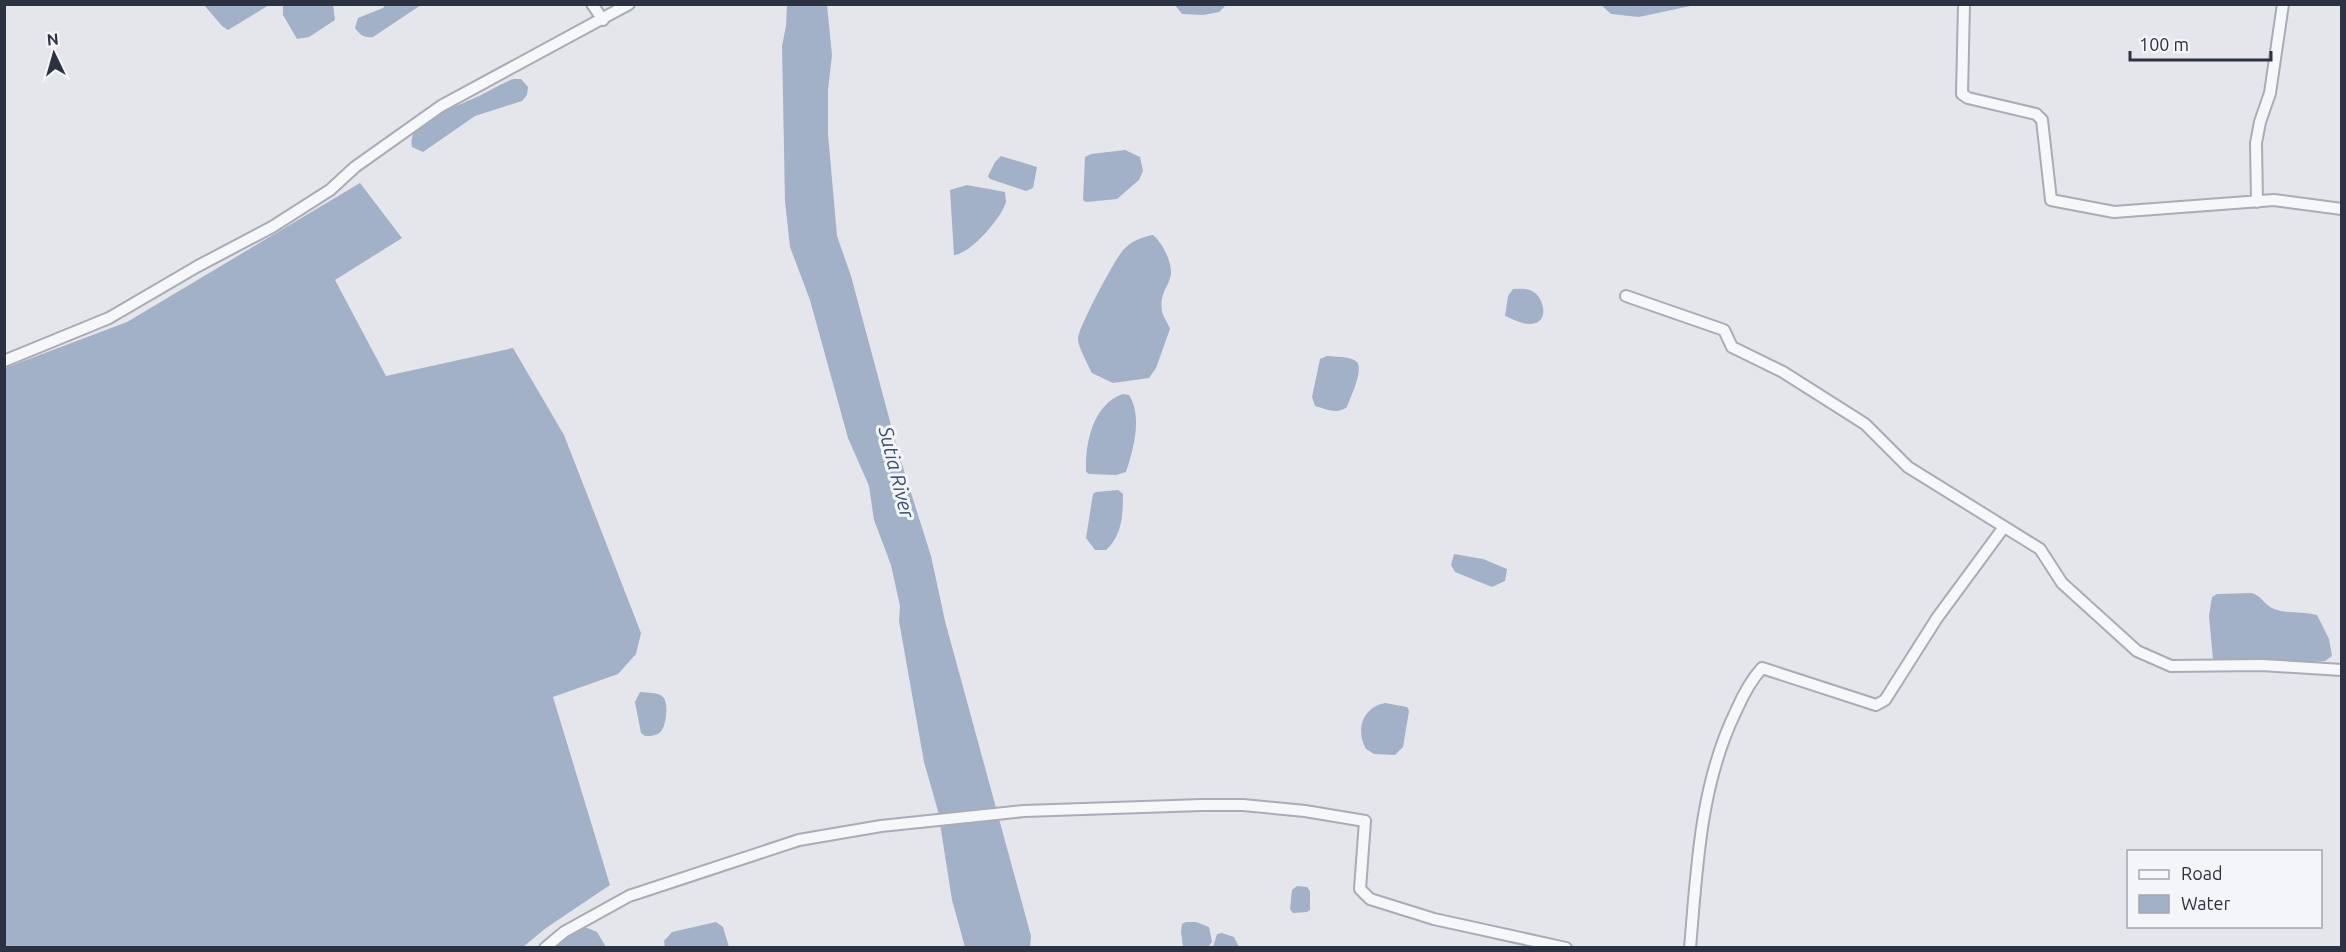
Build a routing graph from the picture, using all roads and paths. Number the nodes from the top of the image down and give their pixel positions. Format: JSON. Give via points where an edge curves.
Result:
{"nodes":[{"id":1,"x":592,"y":4,"type":"edge"},
{"id":2,"x":629,"y":4,"type":"edge"},
{"id":3,"x":1964,"y":4,"type":"edge"},
{"id":4,"x":2283,"y":4,"type":"edge"},
{"id":5,"x":603,"y":20,"type":"junction"},
{"id":6,"x":2257,"y":202,"type":"junction"},
{"id":7,"x":2342,"y":209,"type":"edge"},
{"id":8,"x":1626,"y":296,"type":"dead end"},
{"id":9,"x":4,"y":361,"type":"edge"},
{"id":10,"x":2004,"y":527,"type":"junction"},
{"id":11,"x":2342,"y":670,"type":"edge"},
{"id":12,"x":545,"y":948,"type":"edge"},
{"id":13,"x":1566,"y":948,"type":"edge"},
{"id":14,"x":1690,"y":948,"type":"edge"}],
"edges":[{"from":1,"to":5,"type":"street"},
{"from":2,"to":5,"type":"street"},
{"from":3,"to":6,"type":"street","via":[[1962,94],[2036,114],[2042,120],[2051,200],[2114,212]]},
{"from":4,"to":6,"type":"street","via":[[2270,93],[2256,143]]},
{"from":5,"to":9,"type":"street","via":[[441,106],[355,167],[330,190],[272,227],[109,318]]},
{"from":6,"to":7,"type":"street","via":[[2274,200]]},
{"from":8,"to":10,"type":"street","via":[[1724,330],[1732,347],[1783,372],[1865,424],[1908,466]]},
{"from":10,"to":11,"type":"street","via":[[2040,549],[2062,583],[2137,651],[2171,666],[2262,665]]},
{"from":10,"to":14,"type":"street","via":[[1937,618],[1885,700],[1876,705],[1762,668],[1751,680],[1725,734],[1711,779],[1701,828]]},
{"from":12,"to":13,"type":"street","via":[[564,932],[629,896],[799,840],[881,826],[1024,811],[1243,805],[1365,821],[1360,889],[1370,899],[1445,921]]}]}
